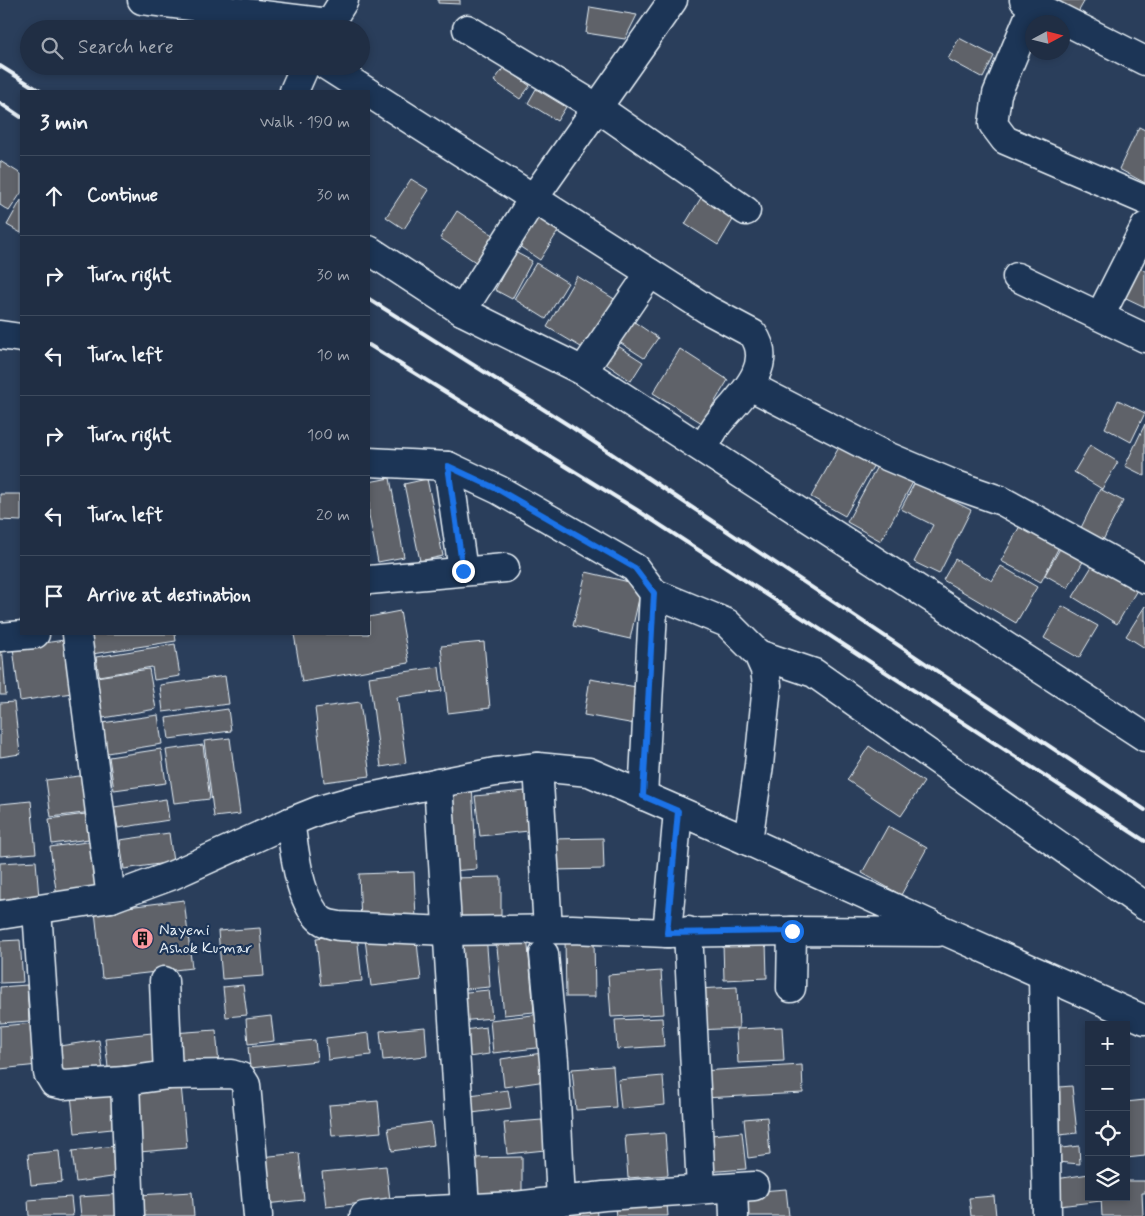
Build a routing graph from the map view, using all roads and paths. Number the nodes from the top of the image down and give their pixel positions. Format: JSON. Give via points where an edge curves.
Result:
{"nodes":[{"id":1,"x":142,"y":0,"type":"edge"},
{"id":2,"x":344,"y":0,"type":"edge"},
{"id":3,"x":673,"y":0,"type":"edge"},
{"id":4,"x":1031,"y":2,"type":"edge"},
{"id":5,"x":285,"y":20,"type":"edge"},
{"id":6,"x":332,"y":20,"type":"edge"},
{"id":7,"x":467,"y":29,"type":"dead end"},
{"id":8,"x":1145,"y":61,"type":"edge"},
{"id":9,"x":301,"y":75,"type":"edge"},
{"id":10,"x":341,"y":75,"type":"edge"},
{"id":11,"x":294,"y":90,"type":"edge"},
{"id":12,"x":364,"y":90,"type":"edge"},
{"id":13,"x":370,"y":94,"type":"edge"},
{"id":14,"x":598,"y":108,"type":"junction"},
{"id":15,"x":533,"y":198,"type":"junction"},
{"id":16,"x":1145,"y":200,"type":"edge"},
{"id":17,"x":746,"y":211,"type":"dead end"},
{"id":18,"x":1145,"y":227,"type":"edge"},
{"id":19,"x":370,"y":251,"type":"edge"},
{"id":20,"x":650,"y":273,"type":"junction"},
{"id":21,"x":1017,"y":277,"type":"dead end"},
{"id":22,"x":462,"y":310,"type":"junction"},
{"id":23,"x":1100,"y":316,"type":"junction"},
{"id":24,"x":0,"y":335,"type":"edge"},
{"id":25,"x":20,"y":338,"type":"edge"},
{"id":26,"x":1145,"y":338,"type":"edge"},
{"id":27,"x":583,"y":371,"type":"junction"},
{"id":28,"x":750,"y":386,"type":"junction"},
{"id":29,"x":703,"y":448,"type":"junction"},
{"id":30,"x":370,"y":462,"type":"edge"},
{"id":31,"x":448,"y":466,"type":"junction"},
{"id":32,"x":505,"y":568,"type":"dead end"},
{"id":33,"x":463,"y":571,"type":"junction"},
{"id":34,"x":1145,"y":579,"type":"edge"},
{"id":35,"x":370,"y":580,"type":"edge"},
{"id":36,"x":654,"y":593,"type":"junction"},
{"id":37,"x":23,"y":635,"type":"edge"},
{"id":38,"x":76,"y":635,"type":"edge"},
{"id":39,"x":0,"y":637,"type":"edge"},
{"id":40,"x":758,"y":654,"type":"junction"},
{"id":41,"x":1145,"y":737,"type":"edge"},
{"id":42,"x":538,"y":767,"type":"junction"},
{"id":43,"x":438,"y":783,"type":"junction"},
{"id":44,"x":643,"y":796,"type":"junction"},
{"id":45,"x":678,"y":811,"type":"junction"},
{"id":46,"x":290,"y":822,"type":"junction"},
{"id":47,"x":748,"y":841,"type":"junction"},
{"id":48,"x":111,"y":898,"type":"junction"},
{"id":49,"x":1145,"y":906,"type":"edge"},
{"id":50,"x":37,"y":910,"type":"junction"},
{"id":51,"x":0,"y":915,"type":"edge"},
{"id":52,"x":447,"y":931,"type":"junction"},
{"id":53,"x":792,"y":931,"type":"junction"},
{"id":54,"x":677,"y":932,"type":"junction"},
{"id":55,"x":947,"y":932,"type":"junction"},
{"id":56,"x":546,"y":942,"type":"junction"},
{"id":57,"x":1043,"y":975,"type":"junction"},
{"id":58,"x":164,"y":981,"type":"dead end"},
{"id":59,"x":791,"y":988,"type":"dead end"},
{"id":60,"x":1145,"y":1020,"type":"edge"},
{"id":61,"x":168,"y":1075,"type":"junction"},
{"id":62,"x":124,"y":1082,"type":"junction"},
{"id":63,"x":701,"y":1188,"type":"junction"},
{"id":64,"x":561,"y":1201,"type":"junction"},
{"id":65,"x":604,"y":1206,"type":"edge"},
{"id":66,"x":465,"y":1208,"type":"junction"},
{"id":67,"x":515,"y":1211,"type":"edge"},
{"id":68,"x":395,"y":1214,"type":"edge"},
{"id":69,"x":130,"y":1216,"type":"edge"},
{"id":70,"x":258,"y":1216,"type":"edge"},
{"id":71,"x":364,"y":1216,"type":"edge"},
{"id":72,"x":734,"y":1216,"type":"edge"},
{"id":73,"x":1047,"y":1216,"type":"edge"}],
"edges":[{"from":1,"to":5,"type":"street"},
{"from":2,"to":6,"type":"street"},
{"from":3,"to":14,"type":"street"},
{"from":4,"to":8,"type":"street"},
{"from":4,"to":16,"type":"street","via":[[997,94],[993,124],[1005,140]]},
{"from":7,"to":14,"type":"street"},
{"from":9,"to":11,"type":"street"},
{"from":10,"to":12,"type":"street"},
{"from":13,"to":15,"type":"street"},
{"from":14,"to":15,"type":"street"},
{"from":14,"to":17,"type":"street"},
{"from":15,"to":20,"type":"street"},
{"from":15,"to":22,"type":"street"},
{"from":18,"to":23,"type":"street"},
{"from":19,"to":22,"type":"street"},
{"from":20,"to":27,"type":"street"},
{"from":20,"to":28,"type":"street","via":[[753,334],[758,340],[760,357]]},
{"from":21,"to":23,"type":"street"},
{"from":22,"to":27,"type":"street"},
{"from":23,"to":26,"type":"street"},
{"from":24,"to":25,"type":"street"},
{"from":27,"to":29,"type":"street"},
{"from":28,"to":29,"type":"street","via":[[718,423]]},
{"from":28,"to":34,"type":"street","via":[[882,454],[953,484],[1002,500]]},
{"from":29,"to":41,"type":"street"},
{"from":30,"to":31,"type":"street"},
{"from":31,"to":33,"type":"street"},
{"from":31,"to":36,"type":"street","via":[[499,490],[635,568]]},
{"from":32,"to":33,"type":"street"},
{"from":33,"to":35,"type":"street"},
{"from":36,"to":40,"type":"street","via":[[727,623]]},
{"from":36,"to":44,"type":"street"},
{"from":37,"to":39,"type":"street"},
{"from":38,"to":48,"type":"street"},
{"from":40,"to":47,"type":"street","via":[[767,685]]},
{"from":40,"to":49,"type":"street","via":[[814,673]]},
{"from":42,"to":43,"type":"street"},
{"from":42,"to":44,"type":"street","via":[[589,772]]},
{"from":42,"to":56,"type":"street"},
{"from":43,"to":46,"type":"street","via":[[355,800]]},
{"from":43,"to":52,"type":"street"},
{"from":44,"to":45,"type":"street"},
{"from":45,"to":47,"type":"street"},
{"from":45,"to":54,"type":"street"},
{"from":46,"to":48,"type":"street","via":[[174,875]]},
{"from":46,"to":52,"type":"street","via":[[302,885],[313,911],[323,922],[339,926]]},
{"from":47,"to":55,"type":"street"},
{"from":48,"to":50,"type":"street"},
{"from":50,"to":51,"type":"street"},
{"from":50,"to":62,"type":"street","via":[[48,1073],[54,1083],[64,1085]]},
{"from":52,"to":56,"type":"street"},
{"from":52,"to":66,"type":"street"},
{"from":53,"to":54,"type":"street"},
{"from":53,"to":55,"type":"street"},
{"from":53,"to":59,"type":"street"},
{"from":54,"to":56,"type":"street"},
{"from":54,"to":63,"type":"street"},
{"from":55,"to":57,"type":"street"},
{"from":56,"to":64,"type":"street"},
{"from":57,"to":60,"type":"street"},
{"from":57,"to":73,"type":"street"},
{"from":58,"to":61,"type":"street"},
{"from":61,"to":62,"type":"street"},
{"from":61,"to":70,"type":"street","via":[[231,1074],[241,1077],[246,1085]]},
{"from":62,"to":69,"type":"street"},
{"from":63,"to":65,"type":"street"},
{"from":63,"to":72,"type":"street","via":[[743,1187]]},
{"from":64,"to":65,"type":"street"},
{"from":64,"to":67,"type":"street"},
{"from":66,"to":67,"type":"street"},
{"from":66,"to":68,"type":"street"},
{"from":68,"to":71,"type":"street"}]}
